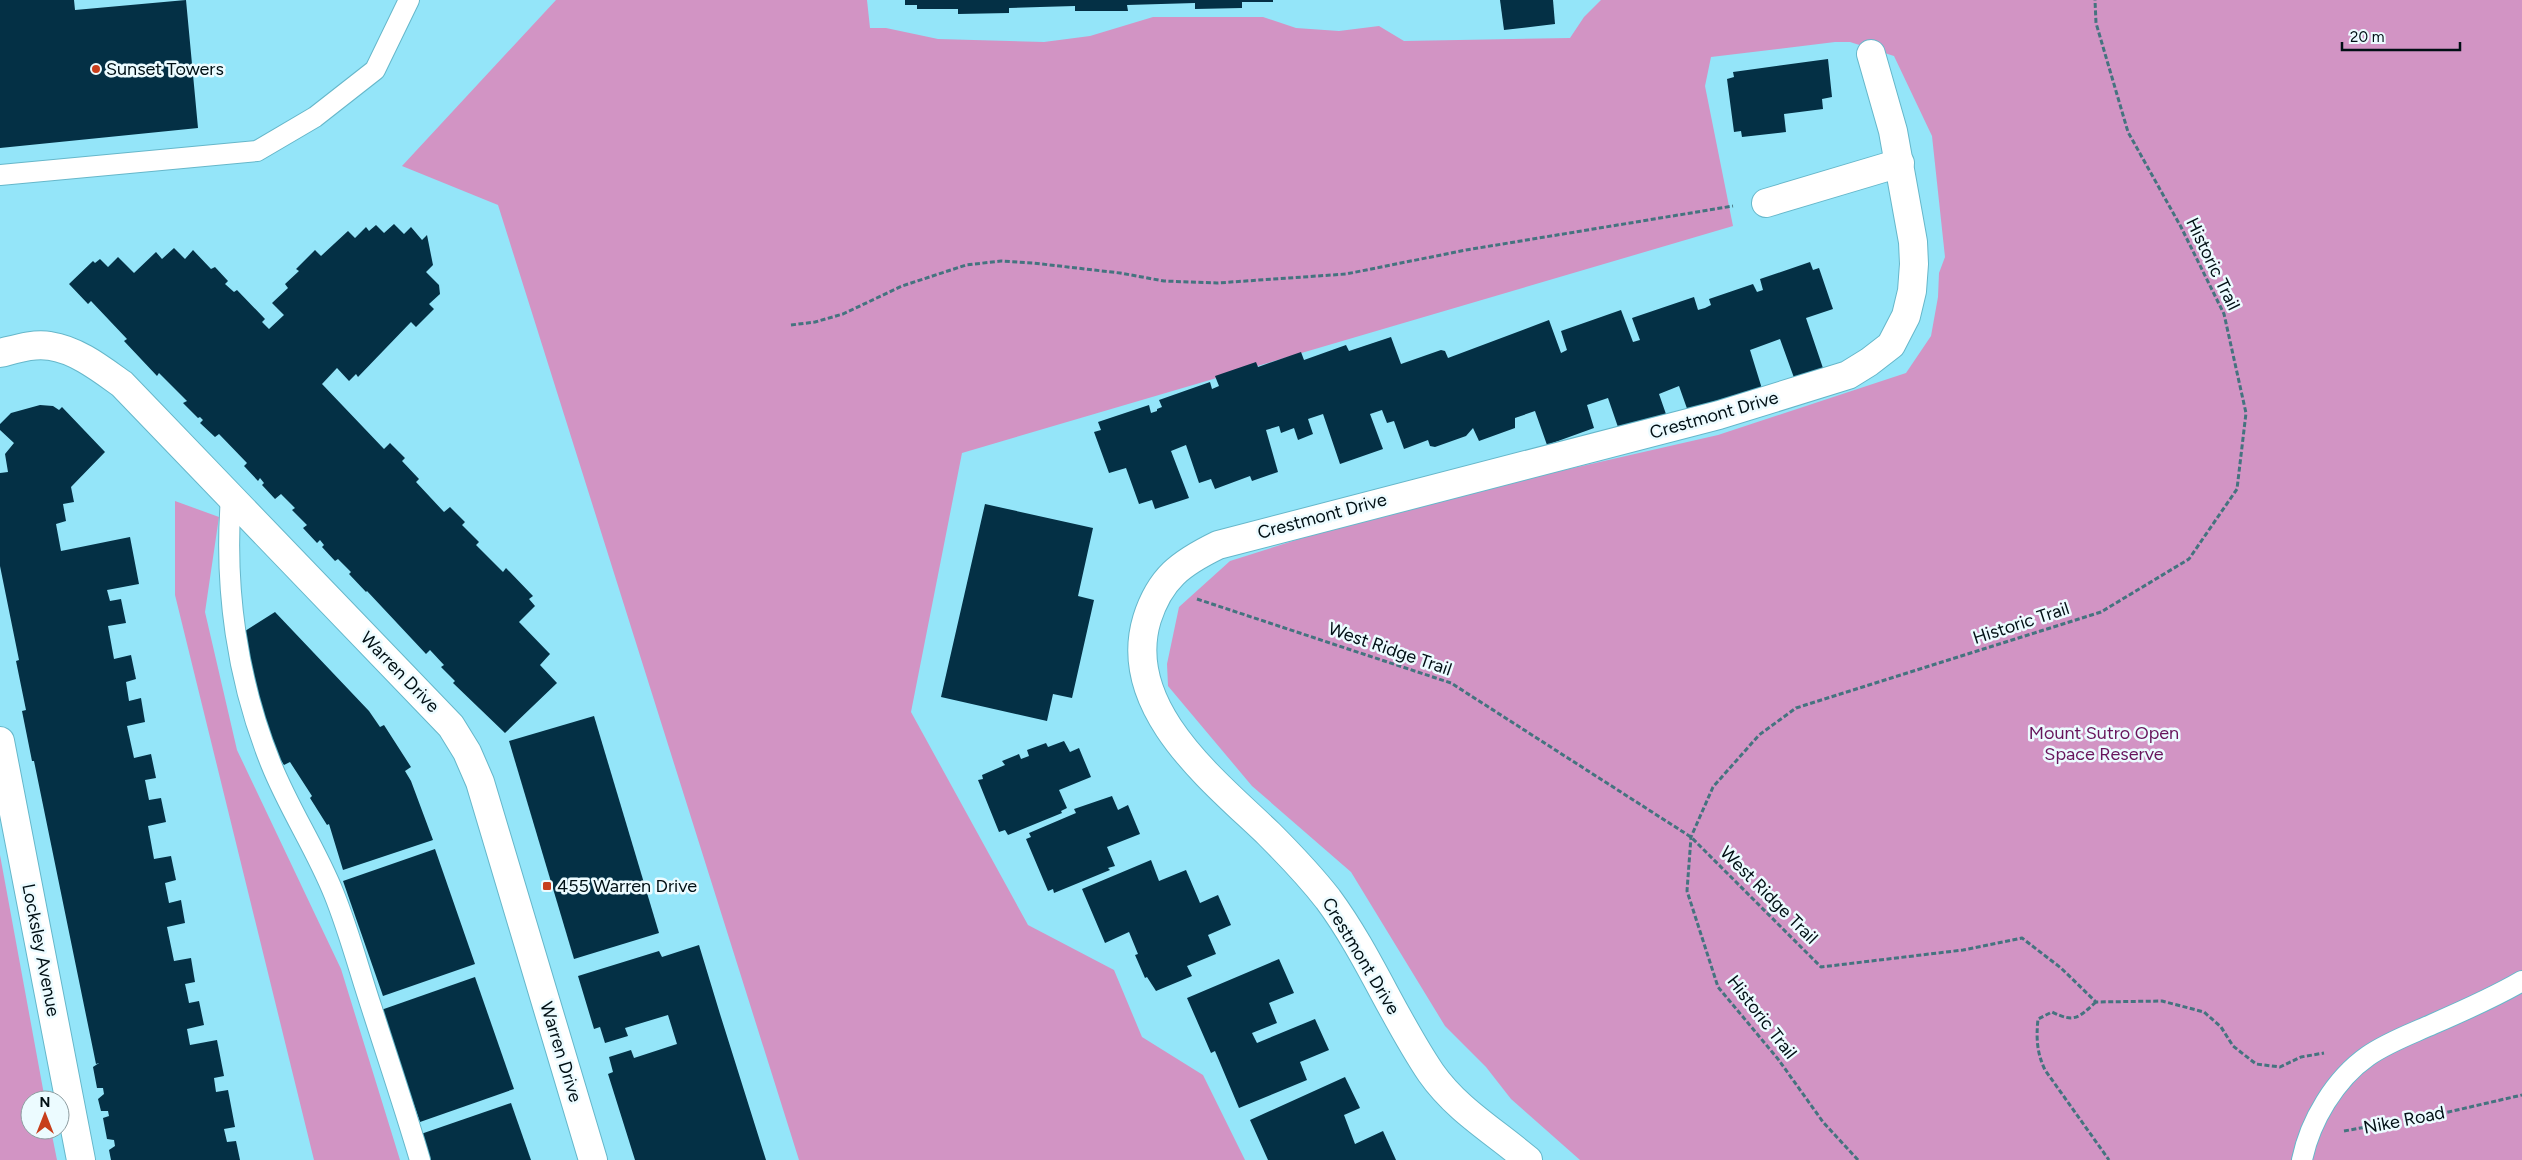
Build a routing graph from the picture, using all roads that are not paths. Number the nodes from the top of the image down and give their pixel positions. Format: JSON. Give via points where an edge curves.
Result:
{"nodes":[{"id":1,"x":409,"y":0,"type":"edge"},
{"id":2,"x":1872,"y":54,"type":"dead end"},
{"id":3,"x":1900,"y":162,"type":"junction"},
{"id":4,"x":0,"y":175,"type":"edge"},
{"id":5,"x":1766,"y":203,"type":"road end"},
{"id":6,"x":0,"y":353,"type":"edge"},
{"id":7,"x":231,"y":498,"type":"junction"},
{"id":8,"x":0,"y":741,"type":"edge"},
{"id":9,"x":2522,"y":981,"type":"edge"},
{"id":10,"x":81,"y":1160,"type":"edge"},
{"id":11,"x":420,"y":1160,"type":"edge"},
{"id":12,"x":593,"y":1160,"type":"edge"},
{"id":13,"x":1528,"y":1160,"type":"edge"},
{"id":14,"x":2302,"y":1160,"type":"edge"}],
"edges":[{"from":1,"to":4,"type":"lane","via":[[375,70],[315,117],[257,151]]},
{"from":2,"to":3,"type":"street","name":"Crestmont Drive"},
{"from":3,"to":5,"type":"street"},
{"from":3,"to":13,"type":"street","name":"Crestmont Drive","via":[[1913,242],[1912,291],[1906,316],[1891,344],[1848,375],[1719,415],[1218,545],[1174,571],[1160,587],[1145,626],[1143,667],[1149,689],[1174,735],[1217,786],[1269,834],[1340,915],[1432,1074],[1476,1121]]},
{"from":6,"to":7,"type":"street","name":"Warren Drive","via":[[23,347],[50,346],[77,355],[100,368],[122,384]]},
{"from":7,"to":11,"type":"lane","via":[[228,562],[231,598],[236,638],[258,729],[272,766],[335,896]]},
{"from":7,"to":12,"type":"street","name":"Warren Drive","via":[[427,699],[467,752],[480,782]]},
{"from":8,"to":10,"type":"street","name":"Locksley Avenue"},
{"from":9,"to":14,"type":"lane","via":[[2449,1018],[2400,1038],[2367,1057],[2340,1082],[2317,1117]]}]}
